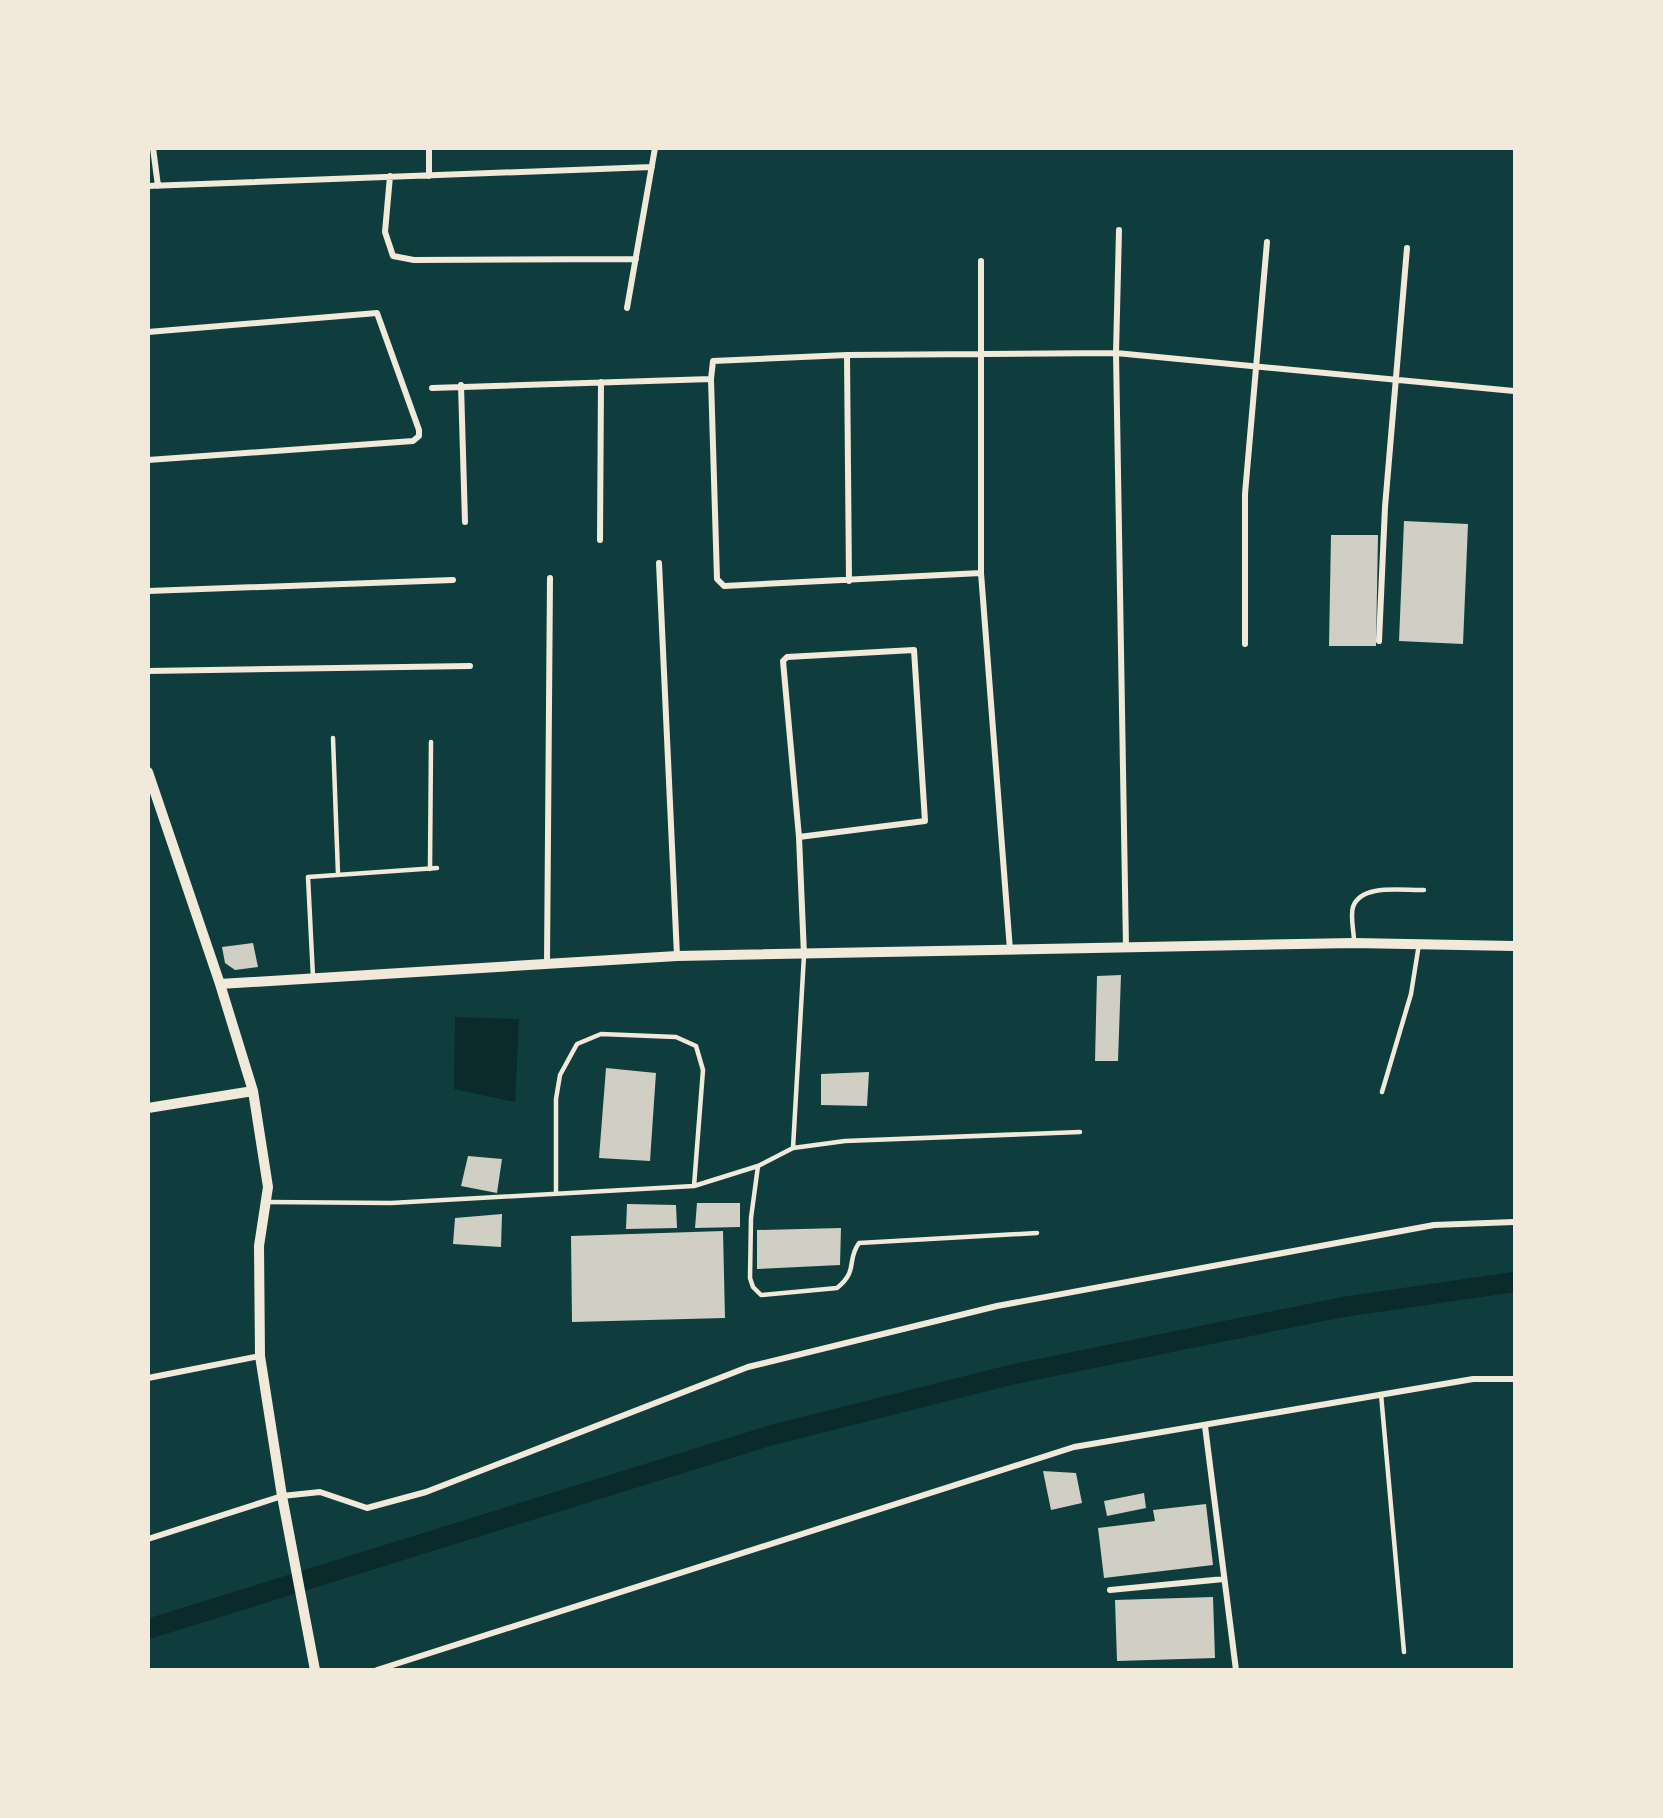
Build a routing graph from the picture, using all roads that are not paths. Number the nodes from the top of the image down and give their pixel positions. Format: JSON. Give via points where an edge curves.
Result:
{"nodes":[{"id":1,"x":153,"y":148,"type":"edge"},
{"id":2,"x":429,"y":148,"type":"edge"},
{"id":3,"x":655,"y":148,"type":"edge"},
{"id":4,"x":652,"y":166,"type":"junction"},
{"id":5,"x":390,"y":176,"type":"junction"},
{"id":6,"x":429,"y":176,"type":"junction"},
{"id":7,"x":148,"y":186,"type":"edge"},
{"id":8,"x":158,"y":186,"type":"junction"},
{"id":9,"x":1119,"y":230,"type":"dead end"},
{"id":10,"x":1267,"y":242,"type":"dead end"},
{"id":11,"x":1407,"y":248,"type":"dead end"},
{"id":12,"x":636,"y":259,"type":"junction"},
{"id":13,"x":981,"y":261,"type":"dead end"},
{"id":14,"x":627,"y":308,"type":"dead end"},
{"id":15,"x":148,"y":332,"type":"edge"},
{"id":16,"x":1116,"y":353,"type":"junction"},
{"id":17,"x":980,"y":354,"type":"junction"},
{"id":18,"x":847,"y":355,"type":"junction"},
{"id":19,"x":1257,"y":367,"type":"junction"},
{"id":20,"x":711,"y":379,"type":"junction"},
{"id":21,"x":1396,"y":380,"type":"junction"},
{"id":22,"x":601,"y":382,"type":"junction"},
{"id":23,"x":461,"y":386,"type":"junction"},
{"id":24,"x":432,"y":388,"type":"dead end"},
{"id":25,"x":1515,"y":391,"type":"edge"},
{"id":26,"x":148,"y":460,"type":"edge"},
{"id":27,"x":465,"y":522,"type":"dead end"},
{"id":28,"x":600,"y":540,"type":"dead end"},
{"id":29,"x":659,"y":563,"type":"dead end"},
{"id":30,"x":981,"y":573,"type":"junction"},
{"id":31,"x":550,"y":578,"type":"dead end"},
{"id":32,"x":453,"y":580,"type":"dead end"},
{"id":33,"x":849,"y":581,"type":"junction"},
{"id":34,"x":148,"y":591,"type":"edge"},
{"id":35,"x":1379,"y":641,"type":"dead end"},
{"id":36,"x":1245,"y":644,"type":"dead end"},
{"id":37,"x":470,"y":666,"type":"dead end"},
{"id":38,"x":148,"y":671,"type":"edge"},
{"id":39,"x":333,"y":738,"type":"dead end"},
{"id":40,"x":431,"y":742,"type":"dead end"},
{"id":41,"x":148,"y":772,"type":"edge"},
{"id":42,"x":799,"y":837,"type":"junction"},
{"id":43,"x":430,"y":868,"type":"junction"},
{"id":44,"x":437,"y":868,"type":"dead end"},
{"id":45,"x":338,"y":874,"type":"junction"},
{"id":46,"x":1424,"y":890,"type":"dead end"},
{"id":47,"x":1354,"y":943,"type":"junction"},
{"id":48,"x":1419,"y":944,"type":"junction"},
{"id":49,"x":1515,"y":946,"type":"edge"},
{"id":50,"x":1126,"y":948,"type":"junction"},
{"id":51,"x":1010,"y":950,"type":"junction"},
{"id":52,"x":804,"y":955,"type":"junction"},
{"id":53,"x":677,"y":956,"type":"junction"},
{"id":54,"x":547,"y":964,"type":"junction"},
{"id":55,"x":313,"y":977,"type":"junction"},
{"id":56,"x":220,"y":984,"type":"junction"},
{"id":57,"x":253,"y":1091,"type":"junction"},
{"id":58,"x":1382,"y":1092,"type":"dead end"},
{"id":59,"x":148,"y":1108,"type":"edge"},
{"id":60,"x":1080,"y":1132,"type":"dead end"},
{"id":61,"x":793,"y":1148,"type":"junction"},
{"id":62,"x":758,"y":1166,"type":"junction"},
{"id":63,"x":694,"y":1186,"type":"junction"},
{"id":64,"x":556,"y":1193,"type":"junction"},
{"id":65,"x":266,"y":1202,"type":"junction"},
{"id":66,"x":1515,"y":1222,"type":"edge"},
{"id":67,"x":1037,"y":1233,"type":"dead end"},
{"id":68,"x":260,"y":1356,"type":"junction"},
{"id":69,"x":148,"y":1378,"type":"edge"},
{"id":70,"x":1515,"y":1379,"type":"edge"},
{"id":71,"x":1381,"y":1395,"type":"junction"},
{"id":72,"x":1205,"y":1426,"type":"junction"},
{"id":73,"x":282,"y":1496,"type":"junction"},
{"id":74,"x":148,"y":1539,"type":"edge"},
{"id":75,"x":1224,"y":1579,"type":"junction"},
{"id":76,"x":1110,"y":1590,"type":"dead end"},
{"id":77,"x":1404,"y":1652,"type":"dead end"},
{"id":78,"x":315,"y":1669,"type":"edge"},
{"id":79,"x":376,"y":1670,"type":"edge"},
{"id":80,"x":1236,"y":1670,"type":"edge"}],
"edges":[{"from":1,"to":8,"type":"street"},
{"from":2,"to":6,"type":"street"},
{"from":3,"to":4,"type":"street"},
{"from":4,"to":6,"type":"street"},
{"from":4,"to":12,"type":"street"},
{"from":5,"to":6,"type":"street"},
{"from":5,"to":8,"type":"street"},
{"from":5,"to":12,"type":"street","via":[[385,232],[393,256],[414,260]]},
{"from":7,"to":8,"type":"street"},
{"from":9,"to":16,"type":"street"},
{"from":10,"to":19,"type":"street"},
{"from":11,"to":21,"type":"street"},
{"from":12,"to":14,"type":"street"},
{"from":13,"to":17,"type":"street"},
{"from":15,"to":26,"type":"street","via":[[376,313],[420,430],[413,441]]},
{"from":16,"to":17,"type":"street"},
{"from":16,"to":19,"type":"street"},
{"from":16,"to":50,"type":"street"},
{"from":17,"to":18,"type":"street"},
{"from":17,"to":30,"type":"street"},
{"from":18,"to":20,"type":"street","via":[[713,361]]},
{"from":18,"to":33,"type":"street"},
{"from":19,"to":21,"type":"street"},
{"from":19,"to":36,"type":"street","via":[[1245,494]]},
{"from":20,"to":22,"type":"street"},
{"from":20,"to":33,"type":"street","via":[[719,584]]},
{"from":21,"to":25,"type":"street"},
{"from":21,"to":35,"type":"street"},
{"from":22,"to":23,"type":"street"},
{"from":22,"to":28,"type":"street"},
{"from":23,"to":24,"type":"street"},
{"from":23,"to":27,"type":"street"},
{"from":29,"to":53,"type":"street"},
{"from":30,"to":33,"type":"street"},
{"from":30,"to":51,"type":"street"},
{"from":31,"to":54,"type":"street"},
{"from":32,"to":34,"type":"street"},
{"from":37,"to":38,"type":"street"},
{"from":39,"to":45,"type":"lane"},
{"from":40,"to":43,"type":"lane"},
{"from":41,"to":56,"type":"street"},
{"from":42,"to":42,"type":"street","via":[[925,821],[916,653],[911,649],[784,659]]},
{"from":42,"to":52,"type":"street"},
{"from":43,"to":44,"type":"lane"},
{"from":43,"to":45,"type":"lane"},
{"from":45,"to":55,"type":"lane","via":[[308,877]]},
{"from":46,"to":47,"type":"lane","via":[[1370,891],[1360,898],[1353,908]]},
{"from":47,"to":48,"type":"street"},
{"from":47,"to":50,"type":"street"},
{"from":48,"to":49,"type":"street"},
{"from":48,"to":58,"type":"lane","via":[[1411,994]]},
{"from":50,"to":51,"type":"street"},
{"from":51,"to":52,"type":"street"},
{"from":52,"to":53,"type":"street"},
{"from":52,"to":61,"type":"lane"},
{"from":53,"to":54,"type":"street"},
{"from":54,"to":55,"type":"street"},
{"from":55,"to":56,"type":"street"},
{"from":56,"to":57,"type":"street"},
{"from":57,"to":59,"type":"street"},
{"from":57,"to":65,"type":"street","via":[[268,1187]]},
{"from":60,"to":61,"type":"lane","via":[[844,1141]]},
{"from":61,"to":62,"type":"lane"},
{"from":62,"to":63,"type":"lane"},
{"from":62,"to":67,"type":"lane","via":[[751,1218],[750,1278],[761,1296],[837,1288],[851,1272],[859,1243]]},
{"from":63,"to":64,"type":"lane"},
{"from":63,"to":64,"type":"lane","via":[[704,1070],[696,1046],[676,1037],[601,1034],[577,1044],[560,1075],[556,1099]]},
{"from":64,"to":65,"type":"lane","via":[[391,1203]]},
{"from":65,"to":68,"type":"street","via":[[259,1246]]},
{"from":66,"to":73,"type":"street","via":[[1434,1225],[997,1306],[748,1367],[426,1492],[367,1508],[320,1492]]},
{"from":68,"to":69,"type":"street"},
{"from":68,"to":73,"type":"street"},
{"from":70,"to":71,"type":"street","via":[[1473,1379]]},
{"from":71,"to":72,"type":"street"},
{"from":71,"to":77,"type":"lane"},
{"from":72,"to":75,"type":"street"},
{"from":72,"to":79,"type":"street","via":[[1074,1447]]},
{"from":73,"to":74,"type":"street"},
{"from":73,"to":78,"type":"street"},
{"from":75,"to":76,"type":"street"},
{"from":75,"to":80,"type":"street"}]}
